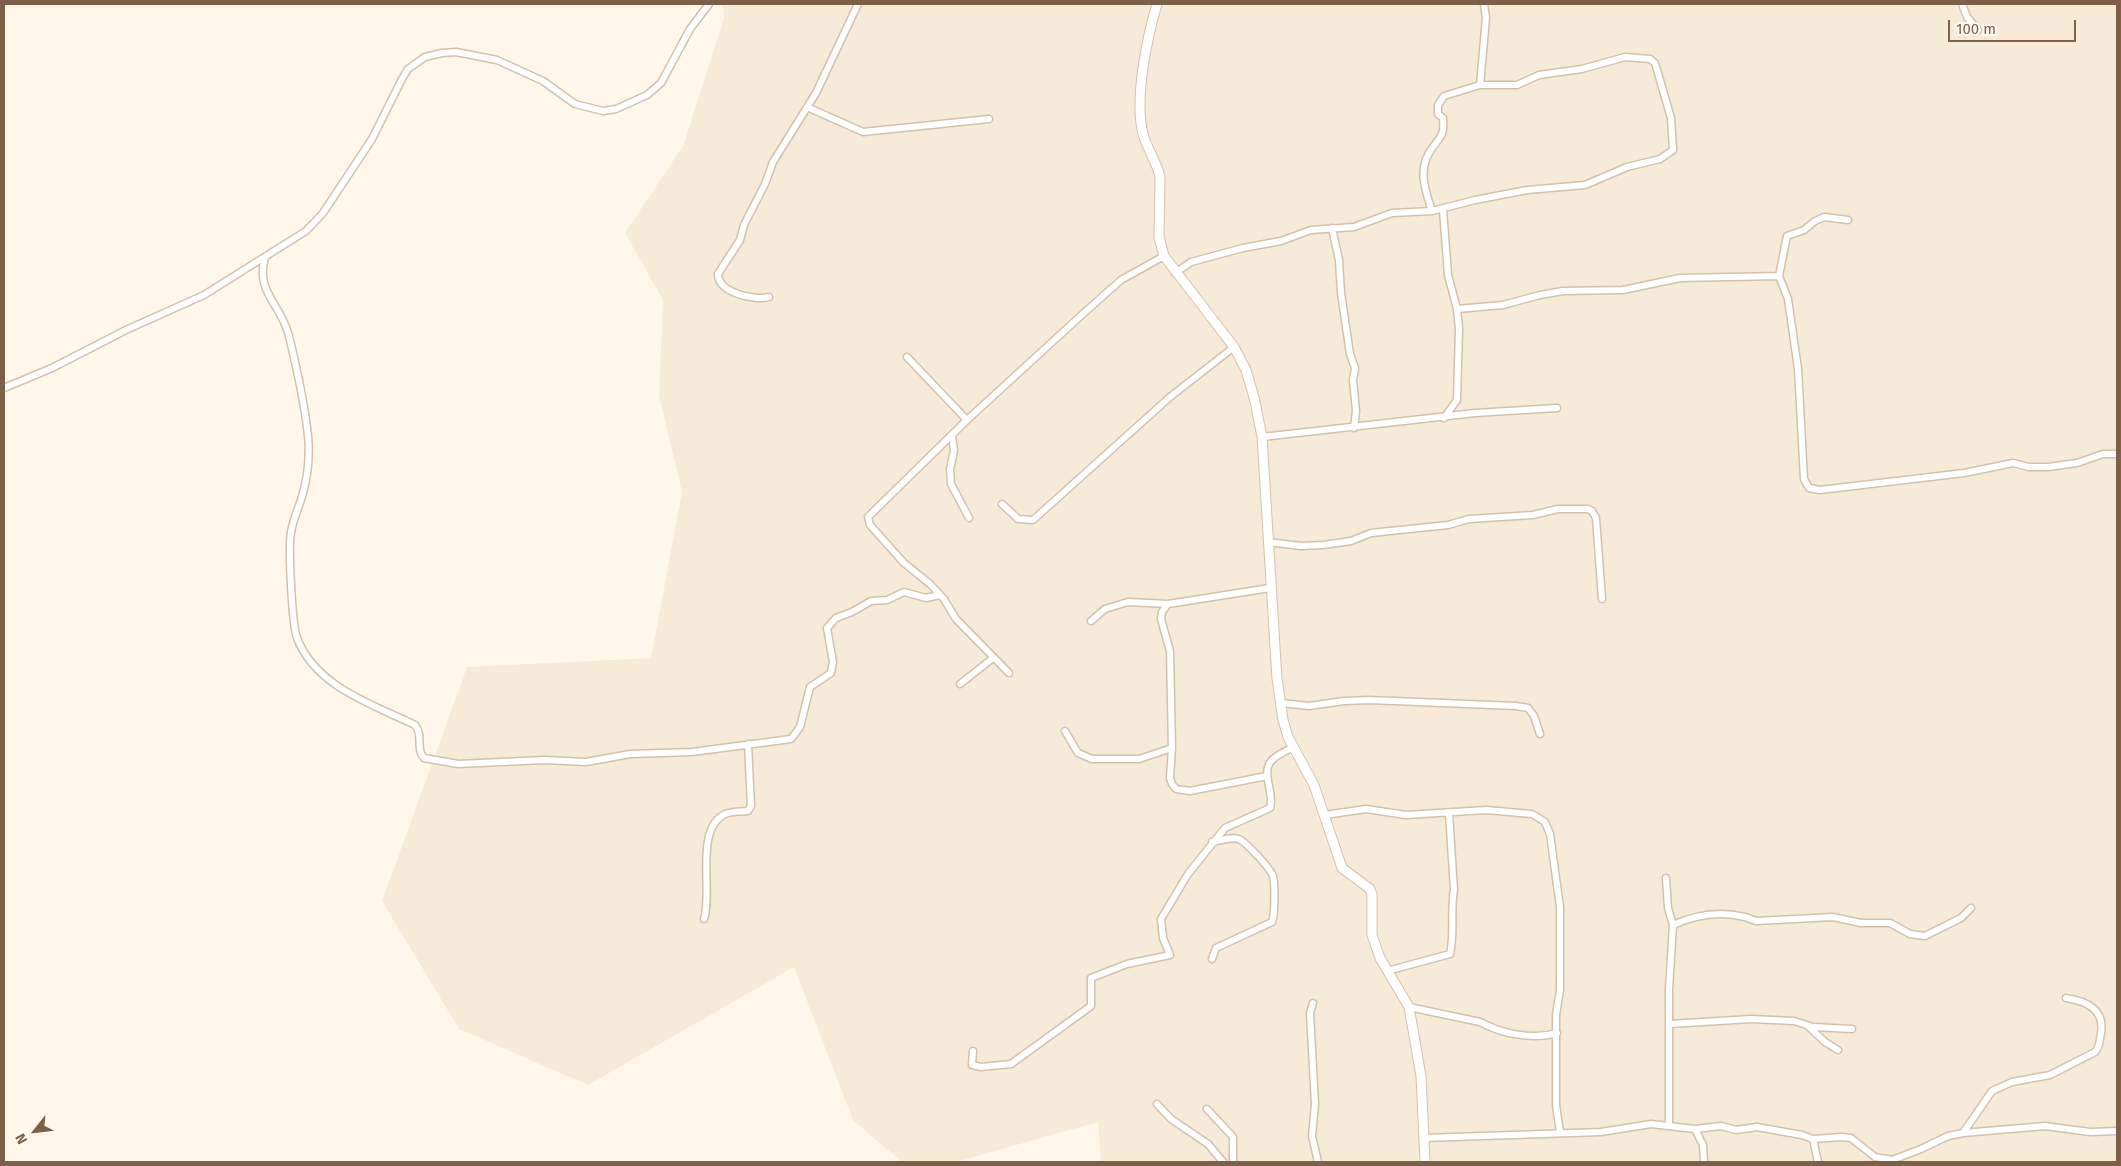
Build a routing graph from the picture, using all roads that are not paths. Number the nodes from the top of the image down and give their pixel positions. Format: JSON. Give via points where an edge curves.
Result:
{"nodes":[{"id":1,"x":709,"y":4,"type":"edge"},
{"id":2,"x":858,"y":4,"type":"edge"},
{"id":3,"x":1157,"y":4,"type":"edge"},
{"id":4,"x":1484,"y":4,"type":"edge"},
{"id":5,"x":1962,"y":4,"type":"edge"},
{"id":6,"x":1978,"y":30,"type":"dead end"},
{"id":7,"x":1480,"y":85,"type":"junction"},
{"id":8,"x":807,"y":107,"type":"junction"},
{"id":9,"x":989,"y":119,"type":"dead end"},
{"id":10,"x":1443,"y":210,"type":"junction"},
{"id":11,"x":1432,"y":212,"type":"junction"},
{"id":12,"x":1848,"y":220,"type":"dead end"},
{"id":13,"x":1332,"y":228,"type":"junction"},
{"id":14,"x":1164,"y":256,"type":"junction"},
{"id":15,"x":265,"y":257,"type":"junction"},
{"id":16,"x":1175,"y":273,"type":"junction"},
{"id":17,"x":1778,"y":276,"type":"junction"},
{"id":18,"x":769,"y":297,"type":"dead end"},
{"id":19,"x":1457,"y":309,"type":"junction"},
{"id":20,"x":1234,"y":347,"type":"junction"},
{"id":21,"x":907,"y":356,"type":"dead end"},
{"id":22,"x":4,"y":388,"type":"edge"},
{"id":23,"x":1557,"y":408,"type":"dead end"},
{"id":24,"x":1444,"y":418,"type":"junction"},
{"id":25,"x":967,"y":420,"type":"junction"},
{"id":26,"x":1354,"y":428,"type":"junction"},
{"id":27,"x":952,"y":435,"type":"junction"},
{"id":28,"x":1262,"y":437,"type":"junction"},
{"id":29,"x":2117,"y":454,"type":"edge"},
{"id":30,"x":1002,"y":504,"type":"dead end"},
{"id":31,"x":969,"y":518,"type":"dead end"},
{"id":32,"x":1268,"y":542,"type":"junction"},
{"id":33,"x":1270,"y":588,"type":"junction"},
{"id":34,"x":940,"y":595,"type":"junction"},
{"id":35,"x":1602,"y":599,"type":"dead end"},
{"id":36,"x":1168,"y":604,"type":"junction"},
{"id":37,"x":1091,"y":621,"type":"dead end"},
{"id":38,"x":993,"y":658,"type":"junction"},
{"id":39,"x":1008,"y":673,"type":"dead end"},
{"id":40,"x":960,"y":684,"type":"dead end"},
{"id":41,"x":1281,"y":703,"type":"junction"},
{"id":42,"x":1065,"y":731,"type":"dead end"},
{"id":43,"x":1540,"y":734,"type":"dead end"},
{"id":44,"x":748,"y":744,"type":"junction"},
{"id":45,"x":1293,"y":747,"type":"junction"},
{"id":46,"x":1172,"y":748,"type":"junction"},
{"id":47,"x":1268,"y":776,"type":"junction"},
{"id":48,"x":1449,"y":813,"type":"junction"},
{"id":49,"x":1325,"y":815,"type":"junction"},
{"id":50,"x":1212,"y":842,"type":"junction"},
{"id":51,"x":1666,"y":878,"type":"dead end"},
{"id":52,"x":1971,"y":908,"type":"dead end"},
{"id":53,"x":704,"y":919,"type":"dead end"},
{"id":54,"x":1673,"y":925,"type":"junction"},
{"id":55,"x":1212,"y":959,"type":"dead end"},
{"id":56,"x":1387,"y":971,"type":"junction"},
{"id":57,"x":2066,"y":998,"type":"dead end"},
{"id":58,"x":1313,"y":1003,"type":"dead end"},
{"id":59,"x":1409,"y":1007,"type":"junction"},
{"id":60,"x":1670,"y":1024,"type":"junction"},
{"id":61,"x":1808,"y":1026,"type":"junction"},
{"id":62,"x":1852,"y":1029,"type":"dead end"},
{"id":63,"x":1557,"y":1033,"type":"junction"},
{"id":64,"x":1838,"y":1050,"type":"dead end"},
{"id":65,"x":973,"y":1051,"type":"dead end"},
{"id":66,"x":1157,"y":1104,"type":"dead end"},
{"id":67,"x":1207,"y":1109,"type":"dead end"},
{"id":68,"x":1669,"y":1126,"type":"junction"},
{"id":69,"x":1695,"y":1129,"type":"junction"},
{"id":70,"x":2117,"y":1131,"type":"edge"},
{"id":71,"x":1560,"y":1132,"type":"junction"},
{"id":72,"x":1963,"y":1132,"type":"junction"},
{"id":73,"x":1424,"y":1138,"type":"junction"},
{"id":74,"x":1813,"y":1139,"type":"junction"},
{"id":75,"x":1223,"y":1162,"type":"edge"},
{"id":76,"x":1233,"y":1162,"type":"edge"},
{"id":77,"x":1318,"y":1162,"type":"edge"},
{"id":78,"x":1424,"y":1162,"type":"edge"},
{"id":79,"x":1704,"y":1162,"type":"edge"},
{"id":80,"x":1818,"y":1162,"type":"edge"}],
"edges":[{"from":1,"to":15,"type":"street","via":[[690,29],[661,83],[647,95],[616,109],[603,111],[575,104],[543,81],[497,60],[456,52],[425,57],[408,69],[372,139],[322,213],[306,231]]},
{"from":2,"to":8,"type":"street"},
{"from":3,"to":14,"type":"street","via":[[1148,37],[1140,114],[1143,133],[1160,177],[1159,237]]},
{"from":4,"to":7,"type":"street","via":[[1486,18]]},
{"from":5,"to":6,"type":"street","via":[[1967,17]]},
{"from":7,"to":10,"type":"street","via":[[1517,85],[1539,75],[1572,71],[1625,57],[1650,59],[1658,68],[1671,118],[1673,150],[1660,159],[1627,167],[1585,185],[1527,190],[1455,204]]},
{"from":7,"to":11,"type":"street","via":[[1444,96],[1438,105],[1438,114],[1443,118],[1443,136],[1426,160],[1423,183]]},
{"from":8,"to":9,"type":"street","via":[[863,132]]},
{"from":8,"to":18,"type":"street","via":[[773,162],[740,240],[718,274],[720,282],[729,290],[759,299]]},
{"from":10,"to":11,"type":"street"},
{"from":10,"to":19,"type":"street","via":[[1448,276]]},
{"from":11,"to":13,"type":"street","via":[[1392,212],[1354,227]]},
{"from":12,"to":17,"type":"street","via":[[1824,217],[1787,236]]},
{"from":13,"to":16,"type":"street","via":[[1311,230],[1281,241],[1191,262]]},
{"from":13,"to":26,"type":"street","via":[[1350,354],[1355,368]]},
{"from":14,"to":16,"type":"street"},
{"from":14,"to":25,"type":"street","via":[[1121,280]]},
{"from":15,"to":22,"type":"street","via":[[204,296]]},
{"from":15,"to":44,"type":"street","via":[[261,275],[289,336],[308,435],[308,460],[290,541],[297,636],[327,679],[353,696],[416,725],[421,734],[422,756],[448,763],[586,762],[630,754],[692,752]]},
{"from":16,"to":20,"type":"street"},
{"from":17,"to":19,"type":"street","via":[[1680,278],[1623,290],[1563,291],[1503,305]]},
{"from":17,"to":29,"type":"street","via":[[1788,299],[1799,377],[1804,474],[1809,488],[1820,490],[1964,473],[2013,463],[2048,467],[2077,463],[2103,454]]},
{"from":19,"to":24,"type":"street","via":[[1458,395]]},
{"from":20,"to":28,"type":"street","via":[[1246,370]]},
{"from":20,"to":30,"type":"street","via":[[1155,410],[1033,520],[1018,519]]},
{"from":21,"to":25,"type":"street"},
{"from":23,"to":24,"type":"street"},
{"from":24,"to":26,"type":"street"},
{"from":25,"to":27,"type":"street"},
{"from":26,"to":28,"type":"street"},
{"from":27,"to":31,"type":"street","via":[[954,451],[950,479]]},
{"from":27,"to":34,"type":"street","via":[[868,517],[870,525],[893,550]]},
{"from":28,"to":32,"type":"street"},
{"from":32,"to":33,"type":"street"},
{"from":32,"to":35,"type":"street","via":[[1323,545],[1351,541],[1371,533],[1448,525],[1469,519],[1533,515],[1558,509],[1588,509],[1596,518]]},
{"from":33,"to":36,"type":"street"},
{"from":33,"to":41,"type":"street"},
{"from":34,"to":38,"type":"street","via":[[956,618]]},
{"from":34,"to":44,"type":"street","via":[[926,598],[904,592],[887,600],[871,601],[832,620],[827,628],[833,668],[828,676],[810,687],[798,732],[783,741]]},
{"from":36,"to":37,"type":"street","via":[[1128,602],[1106,609]]},
{"from":36,"to":46,"type":"street","via":[[1161,619],[1170,651]]},
{"from":38,"to":39,"type":"street"},
{"from":38,"to":40,"type":"street"},
{"from":41,"to":43,"type":"street","via":[[1309,706],[1361,700],[1516,706],[1528,708]]},
{"from":41,"to":45,"type":"street"},
{"from":42,"to":46,"type":"street","via":[[1078,753],[1092,759],[1139,759]]},
{"from":44,"to":53,"type":"street","via":[[751,806],[748,811],[733,812],[715,822],[706,854],[709,890]]},
{"from":45,"to":47,"type":"street","via":[[1271,760]]},
{"from":45,"to":49,"type":"street","via":[[1308,772]]},
{"from":46,"to":47,"type":"street","via":[[1170,778],[1172,784],[1182,791]]},
{"from":47,"to":50,"type":"street","via":[[1272,792],[1270,808],[1234,822]]},
{"from":48,"to":49,"type":"street","via":[[1406,815],[1366,809]]},
{"from":48,"to":56,"type":"street","via":[[1454,890],[1450,954]]},
{"from":48,"to":63,"type":"street","via":[[1486,810],[1532,814],[1541,818],[1548,827],[1560,907]]},
{"from":49,"to":56,"type":"street","via":[[1342,868],[1364,882],[1372,895],[1372,935]]},
{"from":50,"to":55,"type":"street","via":[[1232,837],[1259,857],[1272,874],[1273,915],[1272,922],[1216,948]]},
{"from":50,"to":65,"type":"street","via":[[1161,919],[1170,955],[1127,964],[1091,978],[1091,1006],[1012,1064],[981,1067],[972,1064]]},
{"from":51,"to":54,"type":"street"},
{"from":52,"to":54,"type":"street","via":[[1961,918],[1925,936],[1910,934],[1890,923],[1861,923],[1834,917],[1756,921],[1715,914]]},
{"from":54,"to":60,"type":"street"},
{"from":56,"to":59,"type":"street"},
{"from":57,"to":72,"type":"street","via":[[2083,1000],[2097,1012],[2102,1027],[2096,1052],[2050,1075],[2012,1082],[1992,1091]]},
{"from":58,"to":77,"type":"street","via":[[1310,1013],[1315,1109],[1312,1136]]},
{"from":59,"to":63,"type":"street","via":[[1535,1038]]},
{"from":59,"to":73,"type":"street","via":[[1420,1076]]},
{"from":60,"to":61,"type":"street","via":[[1751,1019],[1794,1021]]},
{"from":60,"to":68,"type":"street"},
{"from":61,"to":62,"type":"street"},
{"from":61,"to":64,"type":"street"},
{"from":63,"to":71,"type":"street","via":[[1556,1104]]},
{"from":66,"to":75,"type":"street","via":[[1171,1119],[1208,1144]]},
{"from":67,"to":76,"type":"street","via":[[1233,1137]]},
{"from":68,"to":69,"type":"street"},
{"from":68,"to":71,"type":"street","via":[[1650,1124],[1601,1132]]},
{"from":69,"to":74,"type":"street","via":[[1757,1127]]},
{"from":69,"to":79,"type":"street","via":[[1703,1145]]},
{"from":70,"to":72,"type":"street","via":[[2090,1132],[2045,1126]]},
{"from":71,"to":73,"type":"street","via":[[1506,1137]]},
{"from":72,"to":74,"type":"street","via":[[1892,1160],[1875,1157],[1851,1138]]},
{"from":73,"to":78,"type":"street"},
{"from":74,"to":80,"type":"street"}]}
